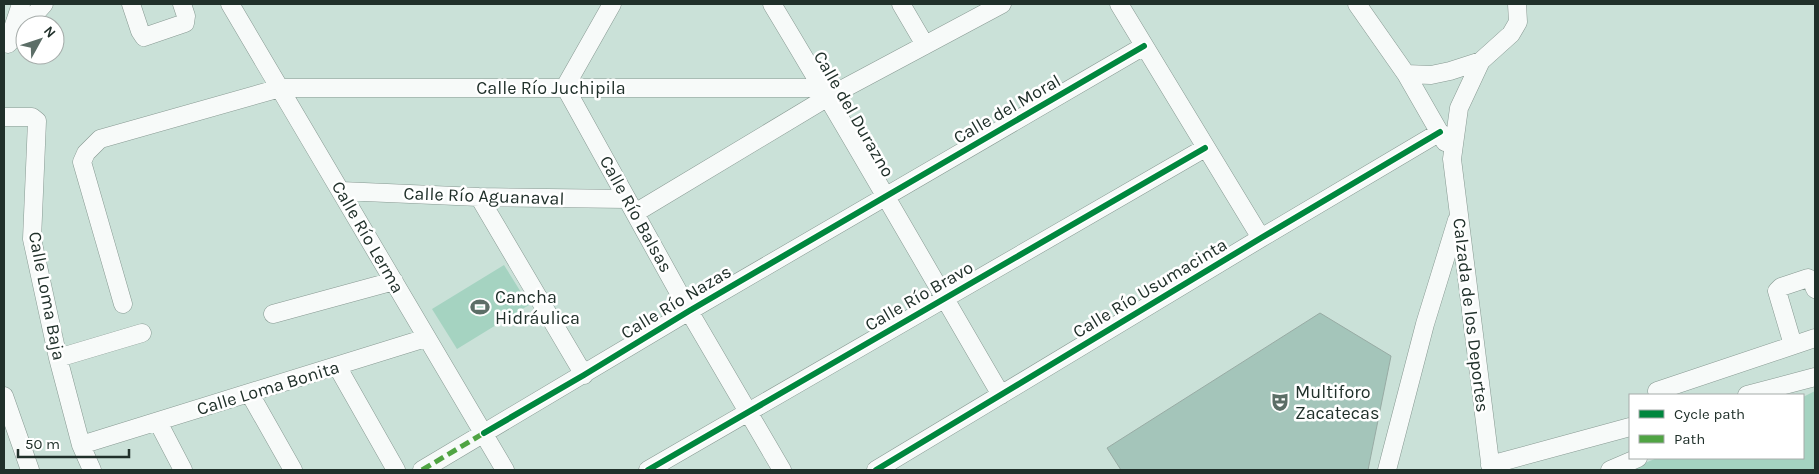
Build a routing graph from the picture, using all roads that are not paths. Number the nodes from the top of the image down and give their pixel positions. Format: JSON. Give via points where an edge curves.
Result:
{"nodes":[{"id":1,"x":21,"y":4,"type":"edge"},
{"id":2,"x":44,"y":4,"type":"edge"},
{"id":3,"x":131,"y":4,"type":"edge"},
{"id":4,"x":182,"y":4,"type":"edge"},
{"id":5,"x":230,"y":4,"type":"edge"},
{"id":6,"x":612,"y":4,"type":"edge"},
{"id":7,"x":772,"y":4,"type":"edge"},
{"id":8,"x":901,"y":4,"type":"edge"},
{"id":9,"x":1002,"y":4,"type":"edge"},
{"id":10,"x":1119,"y":4,"type":"edge"},
{"id":11,"x":1357,"y":4,"type":"edge"},
{"id":12,"x":1517,"y":4,"type":"edge"},
{"id":13,"x":925,"y":45,"type":"junction"},
{"id":14,"x":1144,"y":46,"type":"junction"},
{"id":15,"x":6,"y":47,"type":"edge"},
{"id":16,"x":1482,"y":61,"type":"junction"},
{"id":17,"x":1406,"y":74,"type":"junction"},
{"id":18,"x":566,"y":87,"type":"junction"},
{"id":19,"x":280,"y":88,"type":"junction"},
{"id":20,"x":826,"y":92,"type":"junction"},
{"id":21,"x":4,"y":117,"type":"edge"},
{"id":22,"x":1440,"y":132,"type":"junction"},
{"id":23,"x":1205,"y":148,"type":"junction"},
{"id":24,"x":1452,"y":159,"type":"junction"},
{"id":25,"x":341,"y":191,"type":"junction"},
{"id":26,"x":479,"y":197,"type":"junction"},
{"id":27,"x":885,"y":198,"type":"junction"},
{"id":28,"x":631,"y":206,"type":"junction"},
{"id":29,"x":1459,"y":214,"type":"junction"},
{"id":30,"x":1261,"y":238,"type":"junction"},
{"id":31,"x":394,"y":281,"type":"junction"},
{"id":32,"x":1815,"y":289,"type":"edge"},
{"id":33,"x":944,"y":298,"type":"junction"},
{"id":34,"x":123,"y":304,"type":"dead end"},
{"id":35,"x":689,"y":311,"type":"junction"},
{"id":36,"x":273,"y":314,"type":"dead end"},
{"id":37,"x":142,"y":333,"type":"dead end"},
{"id":38,"x":426,"y":338,"type":"junction"},
{"id":39,"x":1815,"y":338,"type":"edge"},
{"id":40,"x":1794,"y":345,"type":"junction"},
{"id":41,"x":58,"y":358,"type":"junction"},
{"id":42,"x":337,"y":366,"type":"junction"},
{"id":43,"x":584,"y":375,"type":"junction"},
{"id":44,"x":1815,"y":377,"type":"edge"},
{"id":45,"x":1815,"y":381,"type":"edge"},
{"id":46,"x":1657,"y":391,"type":"dead end"},
{"id":47,"x":250,"y":394,"type":"junction"},
{"id":48,"x":1751,"y":394,"type":"edge"},
{"id":49,"x":1784,"y":394,"type":"edge"},
{"id":50,"x":1002,"y":395,"type":"junction"},
{"id":51,"x":4,"y":396,"type":"edge"},
{"id":52,"x":747,"y":412,"type":"junction"},
{"id":53,"x":158,"y":422,"type":"junction"},
{"id":54,"x":1629,"y":427,"type":"edge"},
{"id":55,"x":484,"y":433,"type":"junction"},
{"id":56,"x":81,"y":445,"type":"junction"},
{"id":57,"x":1636,"y":459,"type":"edge"},
{"id":58,"x":1490,"y":468,"type":"edge"},
{"id":59,"x":30,"y":470,"type":"edge"},
{"id":60,"x":92,"y":470,"type":"edge"},
{"id":61,"x":183,"y":470,"type":"edge"},
{"id":62,"x":293,"y":470,"type":"edge"},
{"id":63,"x":396,"y":470,"type":"edge"},
{"id":64,"x":422,"y":470,"type":"edge"},
{"id":65,"x":505,"y":470,"type":"edge"},
{"id":66,"x":648,"y":470,"type":"edge"},
{"id":67,"x":782,"y":470,"type":"edge"},
{"id":68,"x":876,"y":470,"type":"edge"},
{"id":69,"x":1387,"y":470,"type":"edge"},
{"id":70,"x":1610,"y":470,"type":"edge"}],
"edges":[{"from":1,"to":15,"type":"street"},
{"from":2,"to":15,"type":"street"},
{"from":3,"to":4,"type":"street","via":[[144,37],[184,23],[186,16]]},
{"from":5,"to":19,"type":"street","name":"Calle Río Lerma"},
{"from":6,"to":18,"type":"street"},
{"from":7,"to":20,"type":"street","name":"Calle del Durazno"},
{"from":8,"to":13,"type":"street"},
{"from":9,"to":13,"type":"street"},
{"from":10,"to":14,"type":"street"},
{"from":11,"to":17,"type":"street"},
{"from":12,"to":16,"type":"street","via":[[1518,22],[1511,34]]},
{"from":13,"to":20,"type":"street"},
{"from":14,"to":23,"type":"street"},
{"from":14,"to":27,"type":"street","name":"Calle del Moral"},
{"from":16,"to":17,"type":"street","via":[[1431,75]]},
{"from":16,"to":24,"type":"street","via":[[1459,108]]},
{"from":17,"to":22,"type":"street"},
{"from":18,"to":19,"type":"street","name":"Calle Río Juchipila"},
{"from":18,"to":20,"type":"street","name":"Calle Río Juchipila"},
{"from":18,"to":28,"type":"street","name":"Calle Río Balsas"},
{"from":19,"to":25,"type":"street","name":"Calle Río Lerma"},
{"from":19,"to":34,"type":"street","name":"Calle Río Juchipila","via":[[100,139],[86,153],[82,162]]},
{"from":20,"to":27,"type":"street","name":"Calle del Durazno"},
{"from":20,"to":28,"type":"street"},
{"from":21,"to":41,"type":"street","name":"Calle Loma Baja","via":[[32,117],[37,121],[32,239]]},
{"from":22,"to":24,"type":"street"},
{"from":22,"to":30,"type":"street","name":"Calle Río Usumacinta"},
{"from":23,"to":30,"type":"street"},
{"from":23,"to":33,"type":"street","name":"Calle Río Bravo"},
{"from":24,"to":29,"type":"street","name":"Calzada de los Deportes"},
{"from":25,"to":26,"type":"street","name":"Calle Río Aguanaval"},
{"from":25,"to":31,"type":"street","name":"Calle Río Lerma"},
{"from":26,"to":28,"type":"street","name":"Calle Río Aguanaval"},
{"from":26,"to":43,"type":"street"},
{"from":27,"to":33,"type":"street","name":"Calle del Durazno"},
{"from":27,"to":35,"type":"street","name":"Calle Río Nazas"},
{"from":28,"to":35,"type":"street","name":"Calle Río Balsas"},
{"from":29,"to":58,"type":"street","name":"Calzada de los Deportes"},
{"from":29,"to":69,"type":"street","via":[[1425,324]]},
{"from":30,"to":50,"type":"street","name":"Calle Río Usumacinta"},
{"from":31,"to":36,"type":"street"},
{"from":31,"to":38,"type":"street","name":"Calle Río Lerma"},
{"from":32,"to":40,"type":"street","via":[[1808,278],[1777,291]]},
{"from":33,"to":50,"type":"street","name":"Calle del Durazno"},
{"from":33,"to":52,"type":"street","name":"Calle Río Bravo"},
{"from":35,"to":43,"type":"street","name":"Calle Río Nazas"},
{"from":35,"to":52,"type":"street","name":"Calle Río Balsas"},
{"from":37,"to":41,"type":"street"},
{"from":38,"to":42,"type":"street","name":"Calle Loma Bonita"},
{"from":38,"to":55,"type":"street","name":"Calle Río Lerma"},
{"from":39,"to":40,"type":"street"},
{"from":40,"to":46,"type":"street"},
{"from":41,"to":56,"type":"street","name":"Calle Loma Baja"},
{"from":42,"to":47,"type":"street","name":"Calle Loma Bonita"},
{"from":42,"to":63,"type":"street"},
{"from":43,"to":55,"type":"street","name":"Calle Río Nazas"},
{"from":44,"to":48,"type":"street"},
{"from":45,"to":49,"type":"street"},
{"from":47,"to":53,"type":"street","name":"Calle Loma Bonita"},
{"from":47,"to":62,"type":"street"},
{"from":50,"to":68,"type":"street","name":"Calle Río Usumacinta"},
{"from":51,"to":59,"type":"street"},
{"from":52,"to":66,"type":"street","name":"Calle Río Bravo"},
{"from":52,"to":67,"type":"street","name":"Calle Río Balsas"},
{"from":53,"to":56,"type":"street","name":"Calle Loma Bonita"},
{"from":53,"to":61,"type":"street"},
{"from":54,"to":58,"type":"street"},
{"from":55,"to":64,"type":"street","name":"Calle Río Nazas"},
{"from":55,"to":65,"type":"street","name":"Calle Río Lerma"},
{"from":56,"to":60,"type":"street","name":"Calle Loma Baja"},
{"from":57,"to":70,"type":"street"}]}
